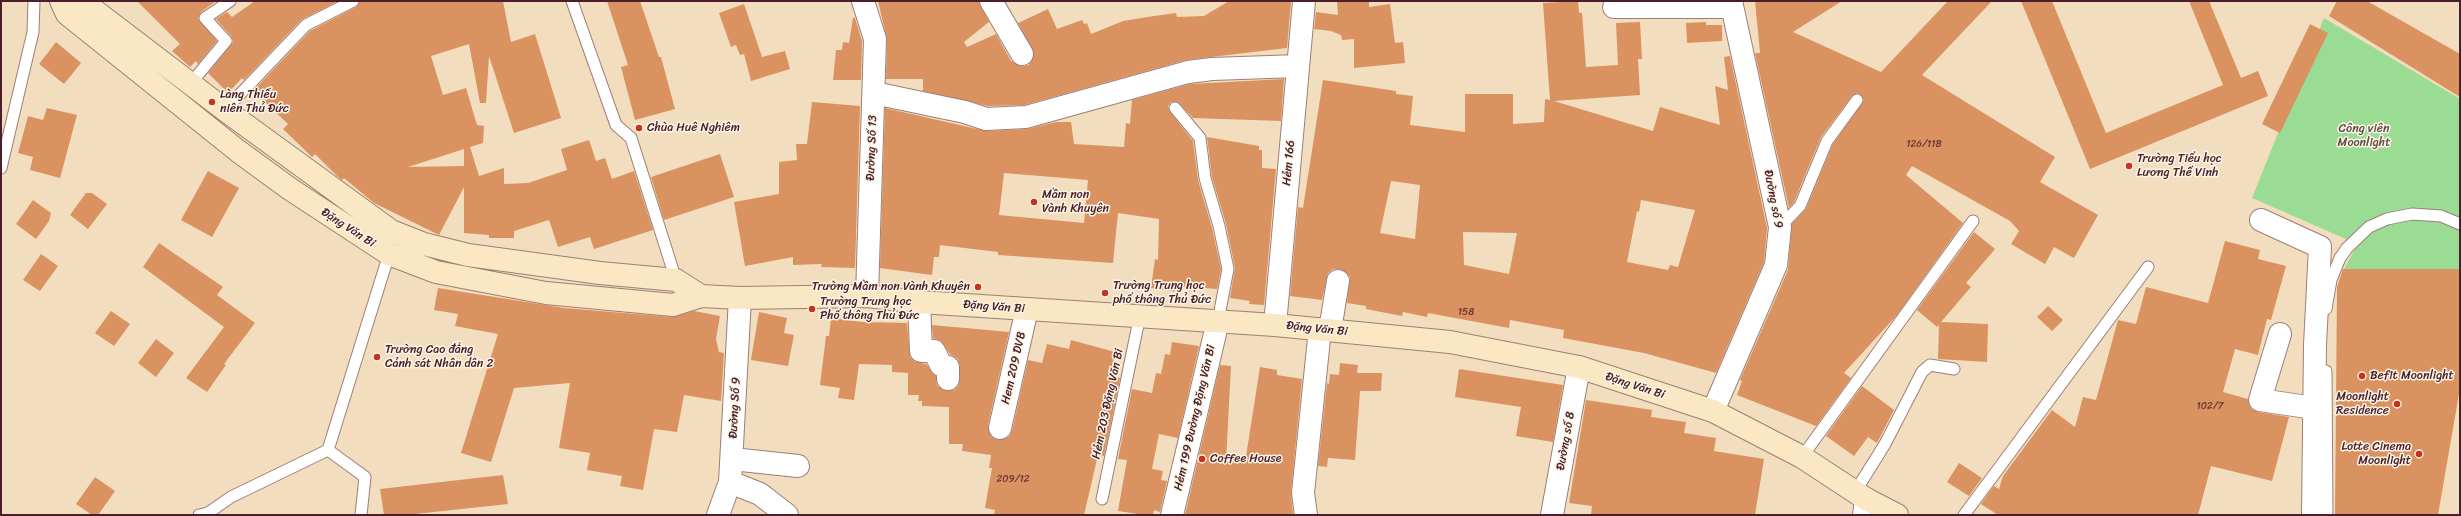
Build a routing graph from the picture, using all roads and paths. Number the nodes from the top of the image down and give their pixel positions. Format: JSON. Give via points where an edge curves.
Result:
{"nodes":[{"id":1,"x":34,"y":1,"type":"edge"},
{"id":2,"x":61,"y":1,"type":"edge"},
{"id":3,"x":82,"y":1,"type":"edge"},
{"id":4,"x":230,"y":1,"type":"edge"},
{"id":5,"x":353,"y":1,"type":"edge"},
{"id":6,"x":572,"y":1,"type":"edge"},
{"id":7,"x":863,"y":1,"type":"edge"},
{"id":8,"x":990,"y":1,"type":"edge"},
{"id":9,"x":1304,"y":1,"type":"edge"},
{"id":10,"x":1732,"y":4,"type":"edge"},
{"id":11,"x":1614,"y":8,"type":"dead end"},
{"id":12,"x":1022,"y":54,"type":"dead end"},
{"id":13,"x":1298,"y":66,"type":"junction"},
{"id":14,"x":191,"y":83,"type":"junction"},
{"id":15,"x":874,"y":93,"type":"junction"},
{"id":16,"x":1857,"y":100,"type":"dead end"},
{"id":17,"x":1175,"y":108,"type":"dead end"},
{"id":18,"x":225,"y":110,"type":"junction"},
{"id":19,"x":1,"y":168,"type":"edge"},
{"id":20,"x":1973,"y":220,"type":"dead end"},
{"id":21,"x":2261,"y":220,"type":"dead end"},
{"id":22,"x":2460,"y":224,"type":"edge"},
{"id":23,"x":1780,"y":227,"type":"junction"},
{"id":24,"x":389,"y":254,"type":"junction"},
{"id":25,"x":2148,"y":267,"type":"dead end"},
{"id":26,"x":676,"y":280,"type":"junction"},
{"id":27,"x":1338,"y":281,"type":"dead end"},
{"id":28,"x":701,"y":296,"type":"junction"},
{"id":29,"x":867,"y":296,"type":"junction"},
{"id":30,"x":740,"y":298,"type":"junction"},
{"id":31,"x":919,"y":302,"type":"junction"},
{"id":32,"x":1027,"y":309,"type":"junction"},
{"id":33,"x":1140,"y":315,"type":"junction"},
{"id":34,"x":1218,"y":321,"type":"junction"},
{"id":35,"x":1275,"y":325,"type":"junction"},
{"id":36,"x":1325,"y":330,"type":"junction"},
{"id":37,"x":2280,"y":334,"type":"dead end"},
{"id":38,"x":1579,"y":367,"type":"junction"},
{"id":39,"x":1954,"y":369,"type":"dead end"},
{"id":40,"x":948,"y":379,"type":"dead end"},
{"id":41,"x":2314,"y":408,"type":"junction"},
{"id":42,"x":1713,"y":411,"type":"junction"},
{"id":43,"x":1000,"y":428,"type":"dead end"},
{"id":44,"x":328,"y":450,"type":"junction"},
{"id":45,"x":1802,"y":458,"type":"junction"},
{"id":46,"x":732,"y":459,"type":"junction"},
{"id":47,"x":798,"y":466,"type":"dead end"},
{"id":48,"x":730,"y":482,"type":"junction"},
{"id":49,"x":1102,"y":499,"type":"dead end"},
{"id":50,"x":1862,"y":502,"type":"edge"},
{"id":51,"x":199,"y":515,"type":"edge"},
{"id":52,"x":360,"y":515,"type":"edge"},
{"id":53,"x":718,"y":515,"type":"edge"},
{"id":54,"x":787,"y":515,"type":"edge"},
{"id":55,"x":1172,"y":515,"type":"edge"},
{"id":56,"x":1306,"y":515,"type":"edge"},
{"id":57,"x":1552,"y":515,"type":"edge"},
{"id":58,"x":1897,"y":515,"type":"edge"},
{"id":59,"x":1964,"y":515,"type":"edge"},
{"id":60,"x":2313,"y":515,"type":"edge"},
{"id":61,"x":2327,"y":515,"type":"edge"}],
"edges":[{"from":1,"to":19,"type":"lane","via":[[33,32]]},
{"from":2,"to":24,"type":"main road","name":"Đặng Văn Bi","via":[[67,14],[238,151],[335,220]]},
{"from":3,"to":14,"type":"main road","name":"Đặng Văn Bi"},
{"from":4,"to":14,"type":"lane","via":[[205,18],[226,41]]},
{"from":5,"to":18,"type":"lane","via":[[306,26]]},
{"from":6,"to":26,"type":"lane","via":[[616,125],[631,138]]},
{"from":7,"to":15,"type":"street","name":"Đường Số 13","via":[[875,38]]},
{"from":8,"to":12,"type":"street"},
{"from":9,"to":13,"type":"street","name":"Hẻm 166"},
{"from":10,"to":11,"type":"street"},
{"from":10,"to":23,"type":"street","name":"Đường số 9"},
{"from":13,"to":15,"type":"street","via":[[1188,72],[1026,117],[986,119],[965,112]]},
{"from":13,"to":35,"type":"street","name":"Hẻm 166"},
{"from":14,"to":18,"type":"main road","name":"Đặng Văn Bi"},
{"from":15,"to":29,"type":"street","name":"Đường Số 13"},
{"from":16,"to":23,"type":"lane","via":[[1827,141],[1800,206]]},
{"from":17,"to":34,"type":"lane","via":[[1200,138],[1205,178],[1228,269]]},
{"from":18,"to":26,"type":"main road","name":"Đặng Văn Bi","via":[[391,231],[424,244],[510,262],[600,274]]},
{"from":20,"to":45,"type":"lane"},
{"from":21,"to":41,"type":"street","via":[[2320,247]]},
{"from":22,"to":61,"type":"lane","via":[[2441,216],[2422,214],[2388,219],[2365,230],[2340,258],[2331,280],[2326,312]]},
{"from":23,"to":42,"type":"street","name":"Đường số 9","via":[[1776,265]]},
{"from":24,"to":28,"type":"main road","name":"Đặng Văn Bi","via":[[436,272],[546,293],[673,305]]},
{"from":24,"to":44,"type":"lane"},
{"from":25,"to":59,"type":"lane"},
{"from":26,"to":28,"type":"main road","name":"Đặng Văn Bi"},
{"from":27,"to":36,"type":"street"},
{"from":28,"to":30,"type":"main road","name":"Đặng Văn Bi"},
{"from":29,"to":30,"type":"main road","name":"Đặng Văn Bi"},
{"from":29,"to":31,"type":"main road","name":"Đặng Văn Bi"},
{"from":30,"to":46,"type":"street","name":"Đường Số 9"},
{"from":31,"to":32,"type":"main road","name":"Đặng Văn Bi"},
{"from":31,"to":40,"type":"street","via":[[921,351],[934,351],[940,365],[948,367]]},
{"from":32,"to":33,"type":"main road","name":"Đặng Văn Bi"},
{"from":32,"to":43,"type":"street","name":"Hem 209 DVB"},
{"from":33,"to":34,"type":"main road","name":"Đặng Văn Bi"},
{"from":33,"to":49,"type":"lane","name":"Hẻm 203 Đặng Văn Bi"},
{"from":34,"to":35,"type":"main road","name":"Đặng Văn Bi"},
{"from":34,"to":55,"type":"street","name":"Hẻm 199 Đường Đặng Văn Bi"},
{"from":35,"to":36,"type":"main road","name":"Đặng Văn Bi"},
{"from":36,"to":38,"type":"main road","name":"Đặng Văn Bi","via":[[1450,342]]},
{"from":36,"to":56,"type":"street","via":[[1303,493]]},
{"from":37,"to":41,"type":"street","via":[[2260,400]]},
{"from":38,"to":42,"type":"main road","name":"Đặng Văn Bi"},
{"from":38,"to":57,"type":"street","name":"Đường số 8"},
{"from":39,"to":50,"type":"lane","via":[[1930,365],[1922,372],[1885,444]]},
{"from":41,"to":60,"type":"street"},
{"from":42,"to":45,"type":"main road","name":"Đặng Văn Bi"},
{"from":44,"to":51,"type":"lane","via":[[230,497],[208,513]]},
{"from":44,"to":52,"type":"lane","via":[[365,477]]},
{"from":45,"to":50,"type":"main road","name":"Đặng Văn Bi"},
{"from":46,"to":47,"type":"street"},
{"from":46,"to":48,"type":"street","name":"Đường Số 9"},
{"from":48,"to":53,"type":"street","name":"Đường Số 9"},
{"from":48,"to":54,"type":"street","via":[[760,494]]},
{"from":50,"to":58,"type":"main road","name":"Đặng Văn Bi"}]}
